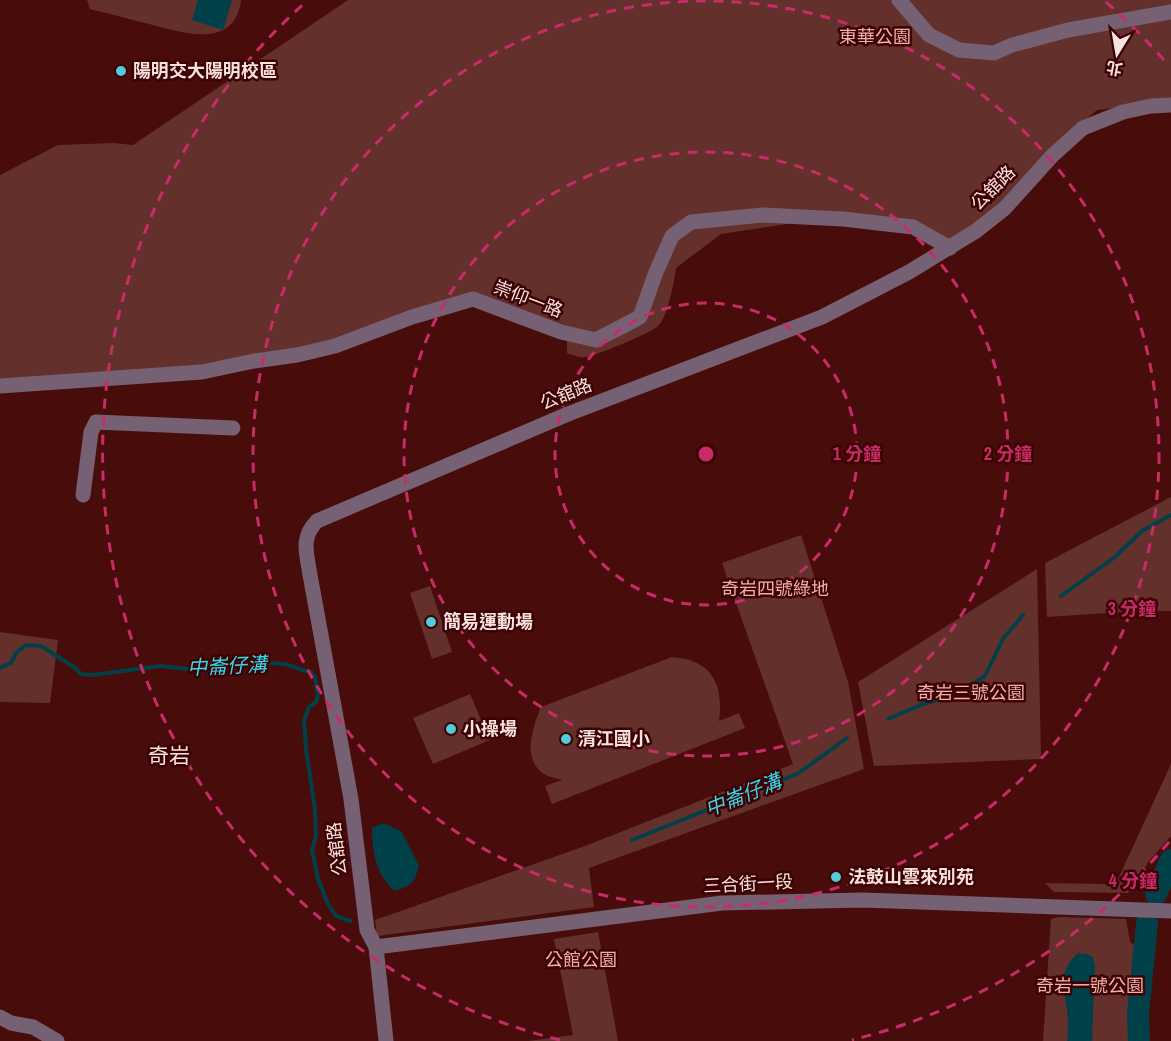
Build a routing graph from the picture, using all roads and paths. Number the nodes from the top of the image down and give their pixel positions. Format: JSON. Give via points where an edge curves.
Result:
{"nodes":[{"id":1,"x":899,"y":0,"type":"edge"},
{"id":2,"x":1171,"y":12,"type":"edge"},
{"id":3,"x":1171,"y":105,"type":"edge"},
{"id":4,"x":950,"y":248,"type":"junction"},
{"id":5,"x":0,"y":386,"type":"edge"},
{"id":6,"x":233,"y":428,"type":"dead end"},
{"id":7,"x":83,"y":495,"type":"dead end"},
{"id":8,"x":1169,"y":911,"type":"edge"},
{"id":9,"x":376,"y":947,"type":"junction"},
{"id":10,"x":0,"y":1017,"type":"edge"},
{"id":11,"x":57,"y":1041,"type":"edge"},
{"id":12,"x":386,"y":1041,"type":"edge"}],
"edges":[{"from":1,"to":2,"type":"street","via":[[929,35],[959,50],[994,53],[1068,30]]},
{"from":3,"to":4,"type":"street","name":"公舘路","via":[[1123,112],[1083,128],[1005,208]]},
{"from":4,"to":5,"type":"street","name":"崇仰一路","via":[[913,227],[843,219],[763,215],[692,222],[672,236],[640,317],[596,340],[561,332],[473,299],[297,355],[202,372]]},
{"from":4,"to":9,"type":"street","name":"公舘路","via":[[813,321],[568,414],[317,521],[309,529],[305,541],[310,575],[351,799],[366,924]]},
{"from":6,"to":7,"type":"street","via":[[96,422],[91,432]]},
{"from":8,"to":9,"type":"street","name":"三合街一段","via":[[862,900],[722,903]]},
{"from":9,"to":12,"type":"street","name":"公舘路"},
{"from":10,"to":11,"type":"street","via":[[33,1027]]}]}
